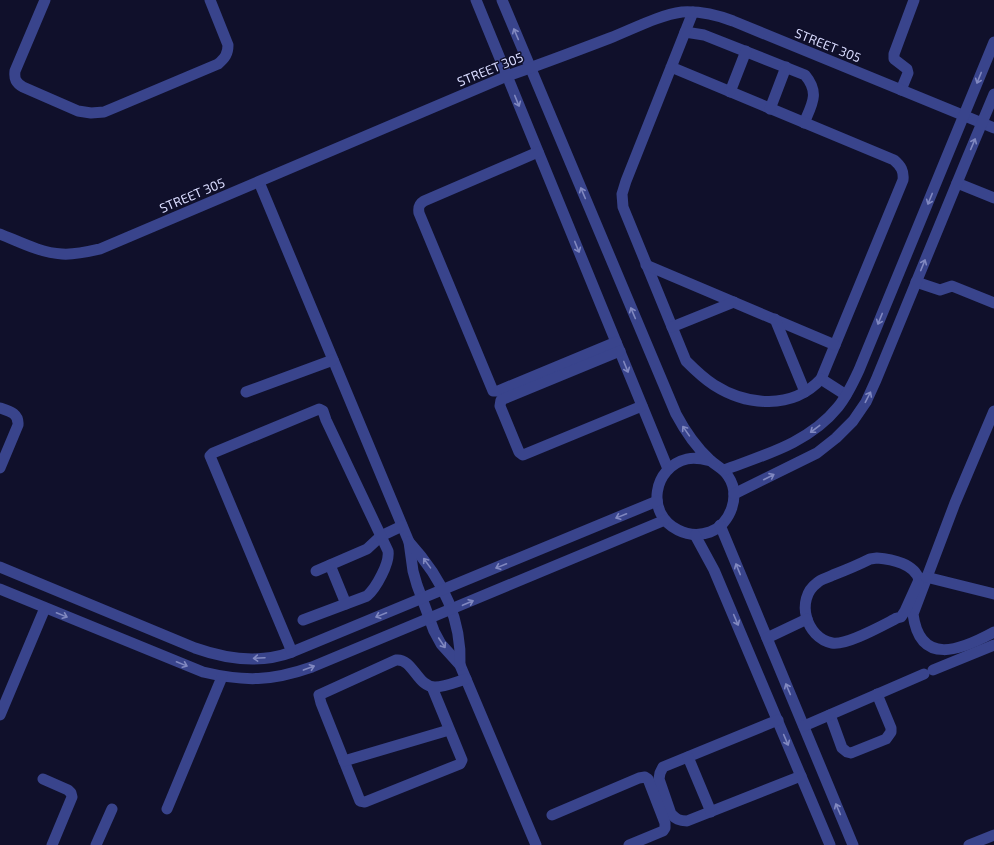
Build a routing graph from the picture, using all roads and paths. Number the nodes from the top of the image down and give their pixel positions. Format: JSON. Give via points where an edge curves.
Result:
{"nodes":[{"id":1,"x":45,"y":0,"type":"edge"},
{"id":2,"x":210,"y":0,"type":"edge"},
{"id":3,"x":476,"y":0,"type":"edge"},
{"id":4,"x":502,"y":0,"type":"edge"},
{"id":5,"x":914,"y":0,"type":"edge"},
{"id":6,"x":693,"y":12,"type":"junction"},
{"id":7,"x":685,"y":32,"type":"junction"},
{"id":8,"x":994,"y":42,"type":"edge"},
{"id":9,"x":746,"y":51,"type":"junction"},
{"id":10,"x":671,"y":67,"type":"junction"},
{"id":11,"x":786,"y":67,"type":"junction"},
{"id":12,"x":530,"y":68,"type":"junction"},
{"id":13,"x":507,"y":76,"type":"junction"},
{"id":14,"x":901,"y":90,"type":"junction"},
{"id":15,"x":730,"y":92,"type":"junction"},
{"id":16,"x":994,"y":94,"type":"edge"},
{"id":17,"x":770,"y":109,"type":"junction"},
{"id":18,"x":964,"y":116,"type":"junction"},
{"id":19,"x":804,"y":123,"type":"junction"},
{"id":20,"x":982,"y":123,"type":"junction"},
{"id":21,"x":994,"y":128,"type":"edge"},
{"id":22,"x":538,"y":152,"type":"junction"},
{"id":23,"x":259,"y":182,"type":"junction"},
{"id":24,"x":957,"y":183,"type":"junction"},
{"id":25,"x":994,"y":198,"type":"edge"},
{"id":26,"x":0,"y":234,"type":"edge"},
{"id":27,"x":646,"y":265,"type":"junction"},
{"id":28,"x":916,"y":282,"type":"junction"},
{"id":29,"x":734,"y":302,"type":"junction"},
{"id":30,"x":994,"y":303,"type":"edge"},
{"id":31,"x":775,"y":319,"type":"junction"},
{"id":32,"x":672,"y":327,"type":"junction"},
{"id":33,"x":836,"y":345,"type":"junction"},
{"id":34,"x":618,"y":347,"type":"junction"},
{"id":35,"x":333,"y":360,"type":"junction"},
{"id":36,"x":821,"y":379,"type":"junction"},
{"id":37,"x":246,"y":392,"type":"dead end"},
{"id":38,"x":805,"y":392,"type":"junction"},
{"id":39,"x":846,"y":395,"type":"junction"},
{"id":40,"x":642,"y":406,"type":"junction"},
{"id":41,"x":0,"y":408,"type":"edge"},
{"id":42,"x":994,"y":411,"type":"edge"},
{"id":43,"x":711,"y":461,"type":"junction"},
{"id":44,"x":0,"y":468,"type":"edge"},
{"id":45,"x":668,"y":469,"type":"junction"},
{"id":46,"x":724,"y":470,"type":"junction"},
{"id":47,"x":734,"y":494,"type":"junction"},
{"id":48,"x":657,"y":501,"type":"junction"},
{"id":49,"x":665,"y":520,"type":"junction"},
{"id":50,"x":720,"y":525,"type":"junction"},
{"id":51,"x":402,"y":526,"type":"junction"},
{"id":52,"x":695,"y":535,"type":"junction"},
{"id":53,"x":381,"y":536,"type":"junction"},
{"id":54,"x":409,"y":542,"type":"junction"},
{"id":55,"x":330,"y":564,"type":"junction"},
{"id":56,"x":0,"y":567,"type":"edge"},
{"id":57,"x":316,"y":571,"type":"dead end"},
{"id":58,"x":926,"y":577,"type":"junction"},
{"id":59,"x":0,"y":589,"type":"edge"},
{"id":60,"x":443,"y":590,"type":"junction"},
{"id":61,"x":994,"y":594,"type":"edge"},
{"id":62,"x":421,"y":599,"type":"junction"},
{"id":63,"x":346,"y":604,"type":"junction"},
{"id":64,"x":45,"y":608,"type":"junction"},
{"id":65,"x":451,"y":610,"type":"junction"},
{"id":66,"x":430,"y":618,"type":"junction"},
{"id":67,"x":807,"y":619,"type":"junction"},
{"id":68,"x":303,"y":620,"type":"dead end"},
{"id":69,"x":994,"y":632,"type":"edge"},
{"id":70,"x":767,"y":638,"type":"junction"},
{"id":71,"x":994,"y":645,"type":"edge"},
{"id":72,"x":292,"y":652,"type":"junction"},
{"id":73,"x":460,"y":665,"type":"junction"},
{"id":74,"x":222,"y":677,"type":"junction"},
{"id":75,"x":466,"y":679,"type":"junction"},
{"id":76,"x":432,"y":687,"type":"junction"},
{"id":77,"x":877,"y":694,"type":"junction"},
{"id":78,"x":0,"y":715,"type":"edge"},
{"id":79,"x":830,"y":715,"type":"junction"},
{"id":80,"x":778,"y":720,"type":"junction"},
{"id":81,"x":804,"y":726,"type":"junction"},
{"id":82,"x":449,"y":730,"type":"junction"},
{"id":83,"x":688,"y":757,"type":"junction"},
{"id":84,"x":344,"y":761,"type":"junction"},
{"id":85,"x":801,"y":776,"type":"junction"},
{"id":86,"x":43,"y":779,"type":"dead end"},
{"id":87,"x":112,"y":809,"type":"dead end"},
{"id":88,"x":167,"y":809,"type":"dead end"},
{"id":89,"x":710,"y":812,"type":"junction"},
{"id":90,"x":552,"y":815,"type":"dead end"},
{"id":91,"x":994,"y":835,"type":"edge"},
{"id":92,"x":52,"y":845,"type":"edge"},
{"id":93,"x":96,"y":845,"type":"edge"},
{"id":94,"x":536,"y":845,"type":"edge"},
{"id":95,"x":629,"y":845,"type":"edge"},
{"id":96,"x":829,"y":845,"type":"edge"},
{"id":97,"x":853,"y":845,"type":"edge"},
{"id":98,"x":969,"y":845,"type":"edge"}],
"edges":[{"from":1,"to":2,"type":"lane","via":[[15,71],[16,81],[23,87],[78,111],[91,113],[104,112],[218,64],[224,59],[228,53],[228,45]]},
{"from":3,"to":13,"type":"lane"},
{"from":12,"to":4,"type":"lane","one_way":true},
{"from":5,"to":14,"type":"lane","via":[[894,54],[894,59],[907,69],[908,73]]},
{"from":6,"to":7,"type":"lane"},
{"from":6,"to":12,"type":"lane","name":"STREET 305","via":[[666,16]]},
{"from":6,"to":14,"type":"lane","name":"STREET 305","via":[[717,15],[733,21]]},
{"from":7,"to":9,"type":"lane","via":[[704,35]]},
{"from":7,"to":10,"type":"lane"},
{"from":8,"to":18,"type":"lane","one_way":true},
{"from":9,"to":11,"type":"lane"},
{"from":9,"to":15,"type":"lane"},
{"from":10,"to":15,"type":"lane"},
{"from":10,"to":27,"type":"lane","via":[[622,194],[623,207]]},
{"from":11,"to":17,"type":"lane"},
{"from":11,"to":19,"type":"lane","via":[[805,75],[814,91],[813,101]]},
{"from":12,"to":13,"type":"lane","name":"STREET 305"},
{"from":43,"to":12,"type":"lane","one_way":true,"via":[[691,439],[676,414]]},
{"from":13,"to":22,"type":"lane","one_way":true},
{"from":13,"to":23,"type":"lane","name":"STREET 305"},
{"from":14,"to":18,"type":"lane","name":"STREET 305"},
{"from":15,"to":17,"type":"lane"},
{"from":16,"to":20,"type":"lane"},
{"from":17,"to":19,"type":"lane"},
{"from":18,"to":20,"type":"lane","name":"STREET 305"},
{"from":18,"to":39,"type":"lane","one_way":true,"via":[[859,370]]},
{"from":19,"to":33,"type":"lane","via":[[894,160],[904,172]]},
{"from":20,"to":21,"type":"lane","name":"STREET 305"},
{"from":24,"to":20,"type":"lane","one_way":true},
{"from":22,"to":34,"type":"lane","one_way":true},
{"from":22,"to":34,"type":"lane","via":[[420,204],[419,213],[428,235],[493,391]]},
{"from":23,"to":26,"type":"lane","name":"STREET 305","via":[[100,249],[81,253],[62,254],[44,251]]},
{"from":23,"to":35,"type":"lane"},
{"from":24,"to":25,"type":"lane"},
{"from":28,"to":24,"type":"lane","one_way":true},
{"from":27,"to":29,"type":"lane"},
{"from":27,"to":32,"type":"lane"},
{"from":28,"to":30,"type":"lane","via":[[940,290],[952,286]]},
{"from":47,"to":28,"type":"lane","one_way":true,"via":[[817,453],[853,421],[866,402],[876,380]]},
{"from":29,"to":31,"type":"lane"},
{"from":29,"to":32,"type":"lane"},
{"from":31,"to":33,"type":"lane"},
{"from":31,"to":38,"type":"lane"},
{"from":32,"to":38,"type":"lane","via":[[686,361],[700,375],[729,393],[762,402],[778,401]]},
{"from":33,"to":36,"type":"lane"},
{"from":34,"to":40,"type":"lane","one_way":true},
{"from":34,"to":40,"type":"lane","via":[[501,400],[500,406],[516,446],[523,455]]},
{"from":35,"to":37,"type":"lane"},
{"from":35,"to":51,"type":"lane"},
{"from":36,"to":38,"type":"lane"},
{"from":36,"to":39,"type":"lane"},
{"from":39,"to":46,"type":"lane","one_way":true,"via":[[837,408],[805,436]]},
{"from":40,"to":45,"type":"lane"},
{"from":41,"to":44,"type":"lane","via":[[16,414],[18,425]]},
{"from":42,"to":58,"type":"lane"},
{"from":43,"to":45,"type":"lane","via":[[688,458]]},
{"from":43,"to":46,"type":"lane"},
{"from":45,"to":48,"type":"lane","via":[[659,484]]},
{"from":46,"to":47,"type":"lane"},
{"from":47,"to":50,"type":"lane","via":[[733,506],[728,517]]},
{"from":48,"to":49,"type":"lane"},
{"from":48,"to":60,"type":"lane","one_way":true},
{"from":49,"to":52,"type":"lane","via":[[673,528]]},
{"from":65,"to":49,"type":"lane","one_way":true},
{"from":50,"to":52,"type":"lane","via":[[704,534]]},
{"from":70,"to":50,"type":"lane","one_way":true},
{"from":51,"to":53,"type":"lane"},
{"from":51,"to":54,"type":"lane"},
{"from":52,"to":80,"type":"lane","one_way":true,"via":[[714,570]]},
{"from":53,"to":55,"type":"lane","via":[[367,549]]},
{"from":53,"to":63,"type":"lane","via":[[389,556],[386,565],[370,593]]},
{"from":53,"to":72,"type":"lane","via":[[323,411],[319,409],[211,454]]},
{"from":60,"to":54,"type":"lane","one_way":true,"via":[[428,565]]},
{"from":54,"to":62,"type":"lane","via":[[413,571]]},
{"from":55,"to":57,"type":"lane"},
{"from":55,"to":63,"type":"lane"},
{"from":72,"to":56,"type":"lane","one_way":true,"via":[[263,659],[217,655]]},
{"from":58,"to":61,"type":"lane"},
{"from":58,"to":69,"type":"lane","via":[[913,614],[915,627],[928,646],[942,650],[960,647]]},
{"from":59,"to":64,"type":"lane"},
{"from":60,"to":62,"type":"lane"},
{"from":60,"to":65,"type":"lane"},
{"from":62,"to":66,"type":"lane"},
{"from":62,"to":72,"type":"lane","one_way":true},
{"from":63,"to":68,"type":"lane"},
{"from":64,"to":74,"type":"lane","one_way":true,"via":[[196,670]]},
{"from":64,"to":78,"type":"lane"},
{"from":65,"to":66,"type":"lane"},
{"from":65,"to":73,"type":"lane","via":[[459,637]]},
{"from":66,"to":73,"type":"lane","one_way":true,"via":[[441,644]]},
{"from":74,"to":66,"type":"lane","one_way":true,"via":[[247,680],[291,674]]},
{"from":67,"to":67,"type":"lane","via":[[804,608],[806,598],[817,582],[870,559],[890,560],[914,569],[917,574],[918,580],[903,614],[845,642],[832,643],[820,638]]},
{"from":67,"to":70,"type":"lane"},
{"from":81,"to":70,"type":"lane","one_way":true},
{"from":71,"to":77,"type":"lane"},
{"from":73,"to":75,"type":"lane"},
{"from":74,"to":88,"type":"lane"},
{"from":75,"to":76,"type":"lane"},
{"from":75,"to":94,"type":"lane"},
{"from":76,"to":82,"type":"lane"},
{"from":76,"to":84,"type":"lane","via":[[423,682],[400,659],[319,695]]},
{"from":77,"to":79,"type":"lane"},
{"from":77,"to":79,"type":"lane","via":[[891,728],[886,739],[847,752],[842,748]]},
{"from":79,"to":81,"type":"lane"},
{"from":80,"to":83,"type":"lane"},
{"from":80,"to":85,"type":"lane","one_way":true},
{"from":97,"to":81,"type":"lane","one_way":true},
{"from":82,"to":84,"type":"lane"},
{"from":82,"to":84,"type":"lane","via":[[462,760],[460,764],[365,802],[359,799]]},
{"from":83,"to":89,"type":"lane"},
{"from":83,"to":89,"type":"lane","via":[[663,767],[660,772],[659,779],[671,814],[680,821],[687,821]]},
{"from":85,"to":89,"type":"lane"},
{"from":85,"to":96,"type":"lane"},
{"from":86,"to":92,"type":"lane","via":[[68,790],[72,797]]},
{"from":87,"to":93,"type":"lane"},
{"from":90,"to":95,"type":"lane","via":[[646,776],[665,828]]},
{"from":91,"to":98,"type":"lane"}]}
